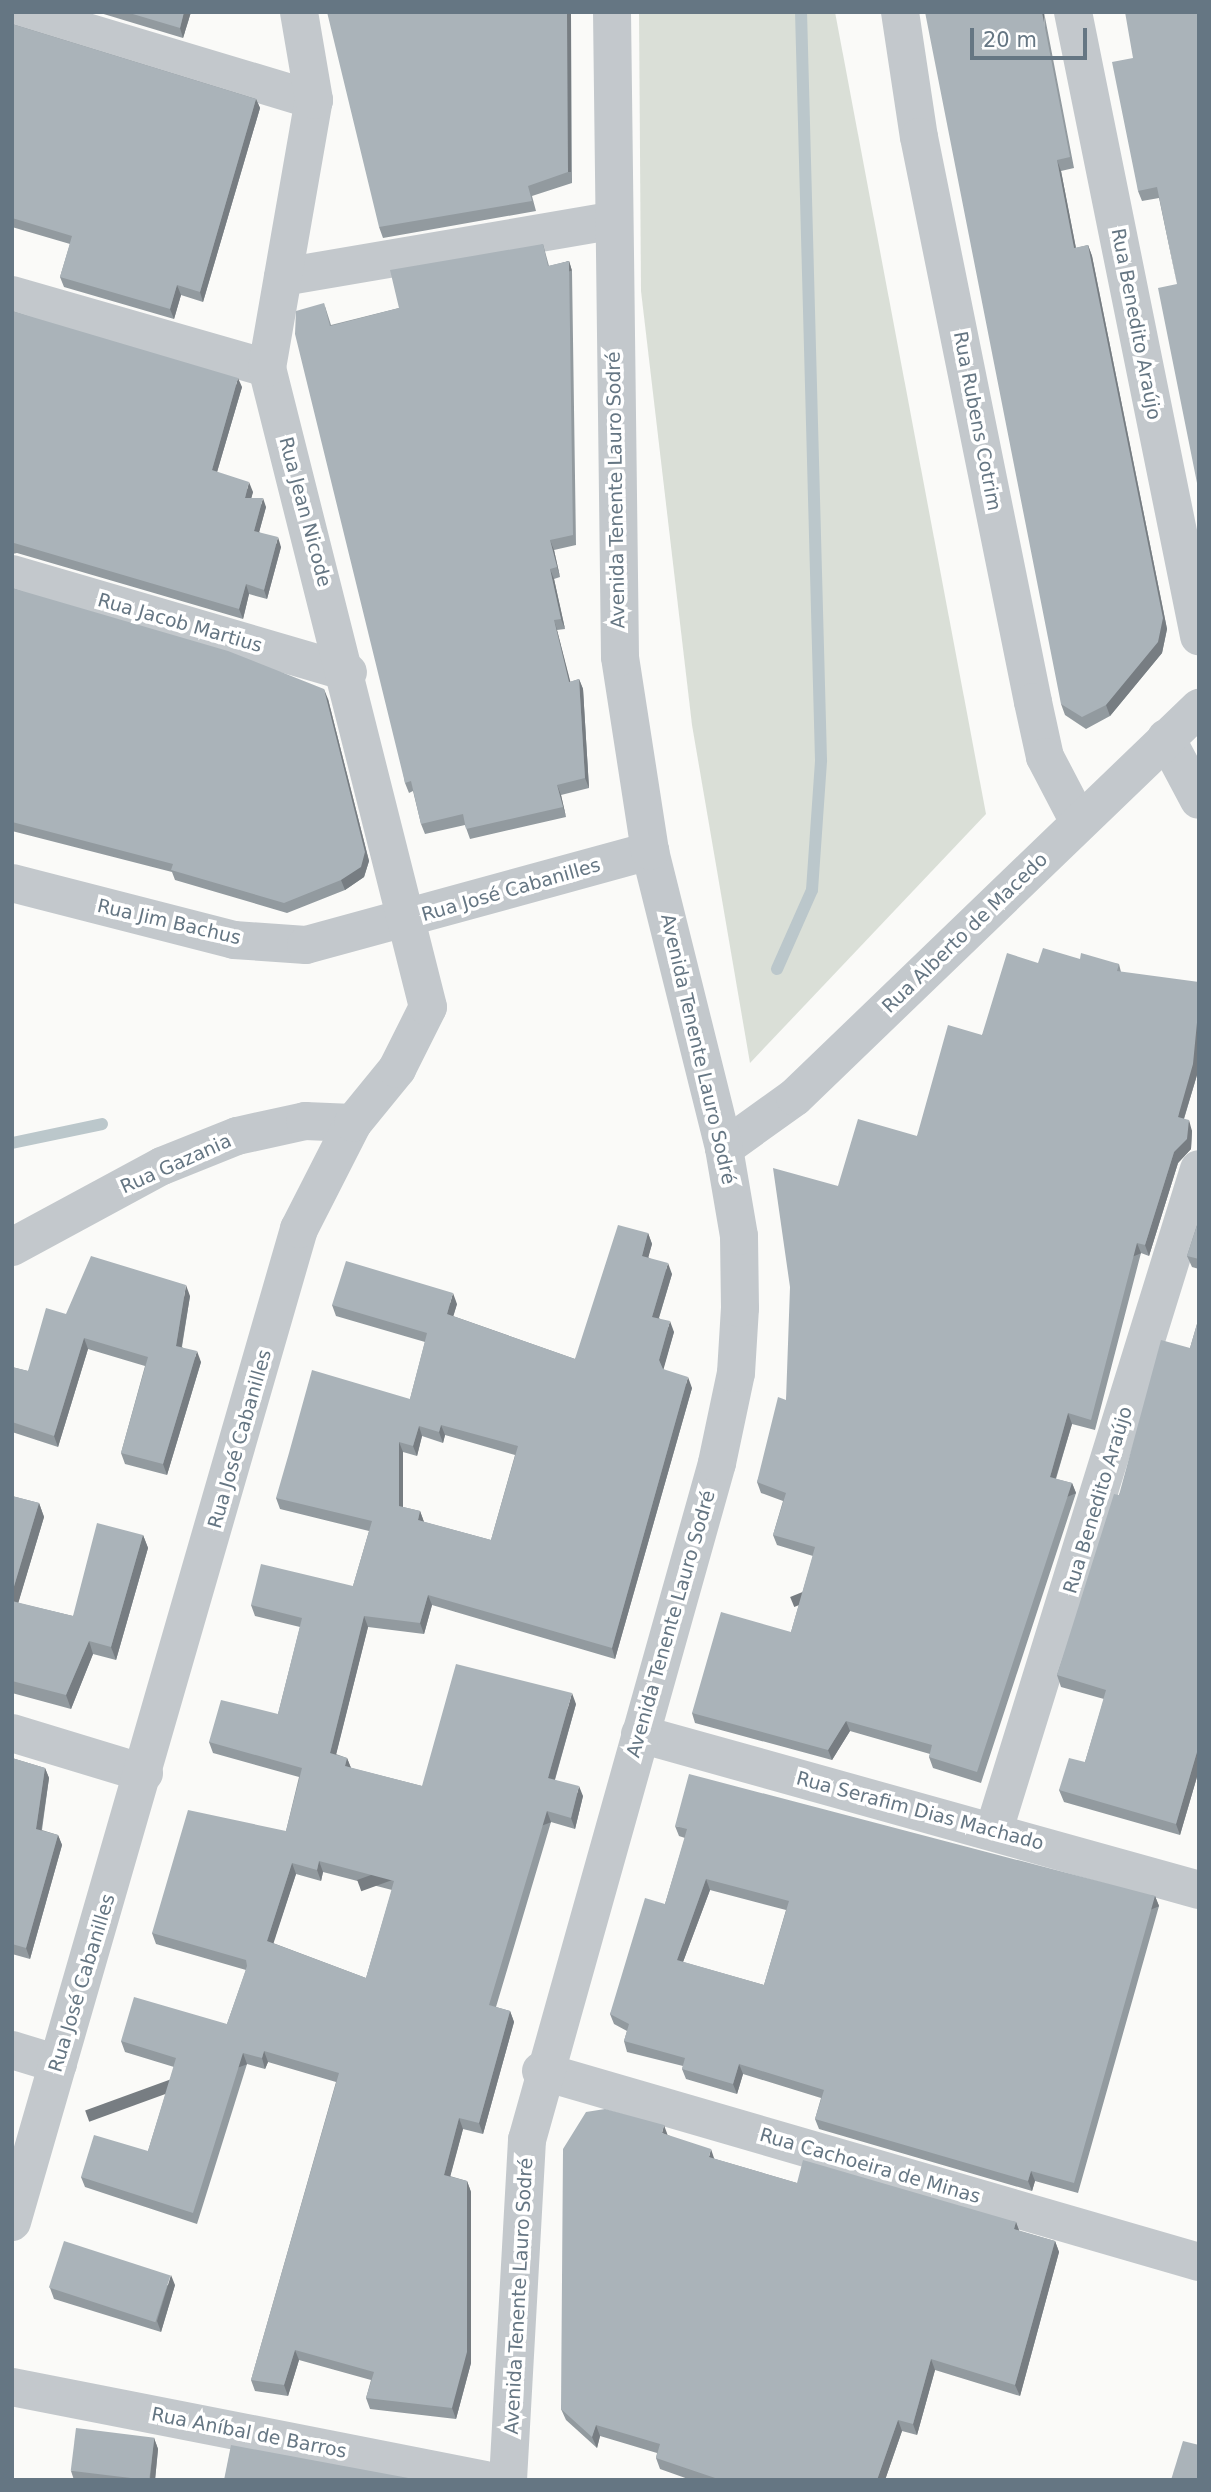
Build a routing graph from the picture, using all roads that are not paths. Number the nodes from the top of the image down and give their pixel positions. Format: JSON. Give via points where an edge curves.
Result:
{"nodes":[{"id":1,"x":20,"y":12,"type":"edge"},
{"id":2,"x":299,"y":12,"type":"edge"},
{"id":3,"x":612,"y":12,"type":"edge"},
{"id":4,"x":900,"y":12,"type":"edge"},
{"id":5,"x":1073,"y":12,"type":"edge"},
{"id":6,"x":314,"y":100,"type":"junction"},
{"id":7,"x":610,"y":221,"type":"junction"},
{"id":8,"x":283,"y":278,"type":"junction"},
{"id":9,"x":12,"y":295,"type":"edge"},
{"id":10,"x":267,"y":368,"type":"junction"},
{"id":11,"x":12,"y":574,"type":"edge"},
{"id":12,"x":1199,"y":636,"type":"edge"},
{"id":13,"x":348,"y":672,"type":"junction"},
{"id":14,"x":1199,"y":708,"type":"edge"},
{"id":15,"x":1166,"y":738,"type":"junction"},
{"id":16,"x":1199,"y":800,"type":"edge"},
{"id":17,"x":1079,"y":822,"type":"junction"},
{"id":18,"x":650,"y":850,"type":"junction"},
{"id":19,"x":12,"y":883,"type":"edge"},
{"id":20,"x":410,"y":919,"type":"junction"},
{"id":21,"x":353,"y":1123,"type":"junction"},
{"id":22,"x":724,"y":1148,"type":"junction"},
{"id":23,"x":1199,"y":1169,"type":"edge"},
{"id":24,"x":12,"y":1247,"type":"edge"},
{"id":25,"x":12,"y":1733,"type":"edge"},
{"id":26,"x":640,"y":1734,"type":"junction"},
{"id":27,"x":144,"y":1773,"type":"junction"},
{"id":28,"x":994,"y":1830,"type":"junction"},
{"id":29,"x":1199,"y":1890,"type":"edge"},
{"id":30,"x":12,"y":2050,"type":"edge"},
{"id":31,"x":58,"y":2064,"type":"junction"},
{"id":32,"x":541,"y":2071,"type":"junction"},
{"id":33,"x":12,"y":2222,"type":"edge"},
{"id":34,"x":1199,"y":2262,"type":"edge"},
{"id":35,"x":12,"y":2387,"type":"edge"},
{"id":36,"x":485,"y":2480,"type":"edge"},
{"id":37,"x":508,"y":2480,"type":"edge"}],
"edges":[{"from":1,"to":6,"type":"street"},
{"from":2,"to":6,"type":"street","name":"Rua Jean Nicode"},
{"from":3,"to":7,"type":"street","name":"Avenida Tenente Lauro Sodré"},
{"from":4,"to":17,"type":"street","name":"Rua Rubens Cotrim","via":[[919,137],[1045,757]]},
{"from":5,"to":12,"type":"street","name":"Rua Benedito Araújo"},
{"from":6,"to":8,"type":"street","name":"Rua Jean Nicode"},
{"from":7,"to":8,"type":"street"},
{"from":7,"to":18,"type":"street","name":"Avenida Tenente Lauro Sodré","via":[[620,657]]},
{"from":8,"to":10,"type":"street","name":"Rua Jean Nicode"},
{"from":9,"to":10,"type":"street"},
{"from":10,"to":13,"type":"street","name":"Rua Jean Nicode"},
{"from":11,"to":13,"type":"street","name":"Rua Jacob Martius"},
{"from":13,"to":20,"type":"street","name":"Rua Jean Nicode"},
{"from":14,"to":15,"type":"street","name":"Rua Alberto de Macedo"},
{"from":15,"to":16,"type":"street"},
{"from":15,"to":17,"type":"street","name":"Rua Alberto de Macedo"},
{"from":17,"to":22,"type":"street","name":"Rua Alberto de Macedo","via":[[795,1097]]},
{"from":18,"to":20,"type":"street","name":"Rua José Cabanilles"},
{"from":18,"to":22,"type":"street","name":"Avenida Tenente Lauro Sodré"},
{"from":19,"to":20,"type":"street","name":"Rua Jim Bachus","via":[[234,940],[306,944]]},
{"from":20,"to":21,"type":"street","name":"Rua José Cabanilles","via":[[428,1007],[404,1058]]},
{"from":21,"to":24,"type":"street","name":"Rua Gazania","via":[[305,1121],[237,1136],[162,1167]]},
{"from":21,"to":27,"type":"street","name":"Rua José Cabanilles","via":[[299,1229]]},
{"from":22,"to":26,"type":"street","name":"Avenida Tenente Lauro Sodré","via":[[739,1236],[736,1373],[717,1464]]},
{"from":23,"to":28,"type":"street","name":"Rua Benedito Araújo"},
{"from":25,"to":27,"type":"street"},
{"from":26,"to":28,"type":"street","name":"Rua Serafim Dias Machado"},
{"from":26,"to":32,"type":"street","name":"Avenida Tenente Lauro Sodré"},
{"from":27,"to":31,"type":"street","name":"Rua José Cabanilles"},
{"from":28,"to":29,"type":"street","name":"Rua Serafim Dias Machado"},
{"from":30,"to":31,"type":"street"},
{"from":31,"to":33,"type":"street","name":"Rua José Cabanilles"},
{"from":32,"to":34,"type":"street","name":"Rua Cachoeira de Minas"},
{"from":32,"to":37,"type":"street","name":"Avenida Tenente Lauro Sodré","via":[[519,2220]]},
{"from":35,"to":36,"type":"street","name":"Rua Aníbal de Barros"}]}
